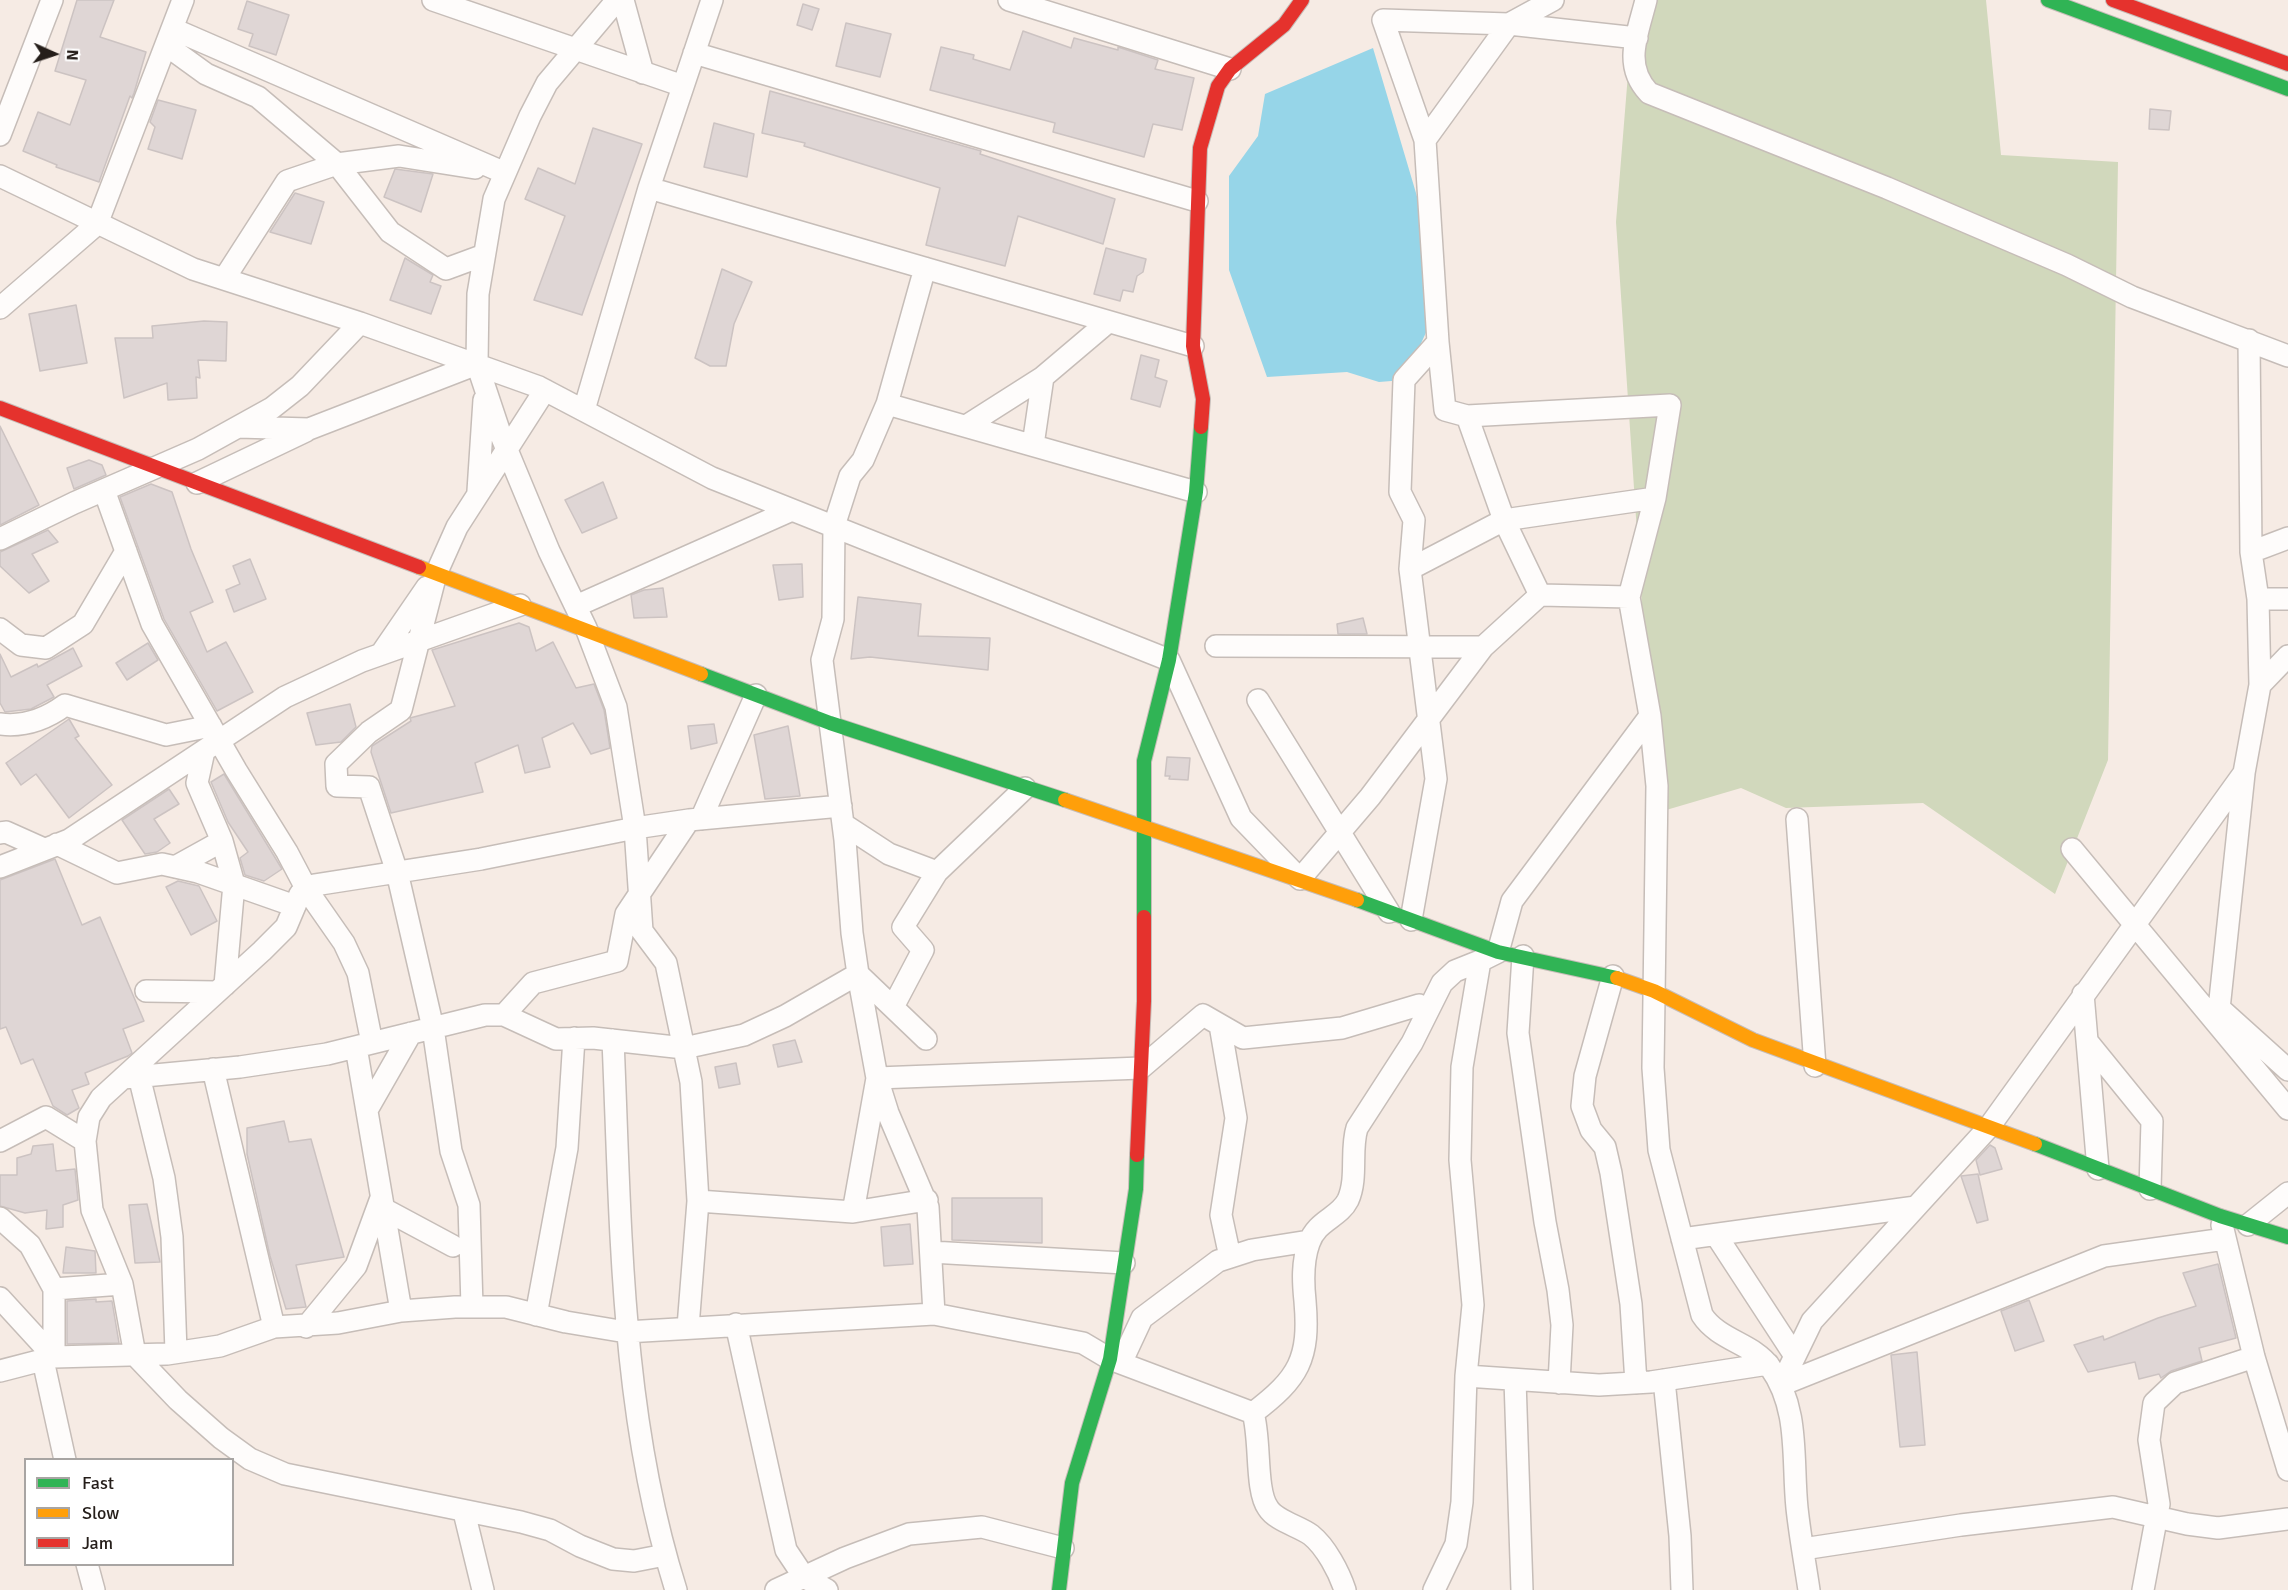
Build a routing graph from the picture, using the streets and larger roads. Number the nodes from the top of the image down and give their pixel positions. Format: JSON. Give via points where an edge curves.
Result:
{"nodes":[{"id":1,"x":52,"y":0,"type":"edge"},
{"id":2,"x":183,"y":0,"type":"edge"},
{"id":3,"x":433,"y":0,"type":"edge"},
{"id":4,"x":712,"y":0,"type":"edge"},
{"id":5,"x":1009,"y":0,"type":"edge"},
{"id":6,"x":1302,"y":0,"type":"edge"},
{"id":7,"x":1553,"y":0,"type":"edge"},
{"id":8,"x":1646,"y":0,"type":"edge"},
{"id":9,"x":2048,"y":0,"type":"edge"},
{"id":10,"x":2113,"y":0,"type":"edge"},
{"id":11,"x":622,"y":4,"type":"edge"},
{"id":12,"x":475,"y":7,"type":"edge"},
{"id":13,"x":1509,"y":24,"type":"junction"},
{"id":14,"x":170,"y":37,"type":"junction"},
{"id":15,"x":1637,"y":38,"type":"junction"},
{"id":16,"x":575,"y":50,"type":"junction"},
{"id":17,"x":694,"y":53,"type":"junction"},
{"id":18,"x":2288,"y":64,"type":"edge"},
{"id":19,"x":1230,"y":69,"type":"junction"},
{"id":20,"x":643,"y":73,"type":"junction"},
{"id":21,"x":683,"y":86,"type":"junction"},
{"id":22,"x":2288,"y":90,"type":"edge"},
{"id":23,"x":0,"y":135,"type":"edge"},
{"id":24,"x":1425,"y":140,"type":"junction"},
{"id":25,"x":337,"y":164,"type":"junction"},
{"id":26,"x":505,"y":173,"type":"junction"},
{"id":27,"x":0,"y":176,"type":"edge"},
{"id":28,"x":649,"y":188,"type":"junction"},
{"id":29,"x":1197,"y":201,"type":"junction"},
{"id":30,"x":97,"y":224,"type":"junction"},
{"id":31,"x":484,"y":255,"type":"junction"},
{"id":32,"x":925,"y":268,"type":"junction"},
{"id":33,"x":224,"y":279,"type":"junction"},
{"id":34,"x":0,"y":308,"type":"edge"},
{"id":35,"x":1108,"y":322,"type":"junction"},
{"id":36,"x":360,"y":323,"type":"junction"},
{"id":37,"x":2249,"y":340,"type":"junction"},
{"id":38,"x":1438,"y":342,"type":"junction"},
{"id":39,"x":1193,"y":346,"type":"junction"},
{"id":40,"x":2288,"y":356,"type":"edge"},
{"id":41,"x":477,"y":364,"type":"junction"},
{"id":42,"x":1043,"y":377,"type":"junction"},
{"id":43,"x":485,"y":387,"type":"junction"},
{"id":44,"x":545,"y":390,"type":"junction"},
{"id":45,"x":887,"y":404,"type":"junction"},
{"id":46,"x":0,"y":408,"type":"edge"},
{"id":47,"x":584,"y":410,"type":"junction"},
{"id":48,"x":1467,"y":416,"type":"junction"},
{"id":49,"x":966,"y":426,"type":"junction"},
{"id":50,"x":236,"y":427,"type":"junction"},
{"id":51,"x":309,"y":429,"type":"junction"},
{"id":52,"x":1033,"y":445,"type":"junction"},
{"id":53,"x":507,"y":450,"type":"junction"},
{"id":54,"x":155,"y":467,"type":"junction"},
{"id":55,"x":197,"y":483,"type":"junction"},
{"id":56,"x":104,"y":490,"type":"junction"},
{"id":57,"x":1196,"y":492,"type":"junction"},
{"id":58,"x":477,"y":496,"type":"junction"},
{"id":59,"x":1655,"y":498,"type":"junction"},
{"id":60,"x":792,"y":510,"type":"junction"},
{"id":61,"x":1504,"y":520,"type":"junction"},
{"id":62,"x":834,"y":526,"type":"junction"},
{"id":63,"x":2288,"y":538,"type":"edge"},
{"id":64,"x":0,"y":539,"type":"edge"},
{"id":65,"x":126,"y":551,"type":"junction"},
{"id":66,"x":2251,"y":552,"type":"junction"},
{"id":67,"x":1410,"y":569,"type":"junction"},
{"id":68,"x":436,"y":574,"type":"junction"},
{"id":69,"x":1540,"y":595,"type":"junction"},
{"id":70,"x":1629,"y":597,"type":"junction"},
{"id":71,"x":2258,"y":599,"type":"junction"},
{"id":72,"x":2288,"y":599,"type":"edge"},
{"id":73,"x":520,"y":605,"type":"junction"},
{"id":74,"x":576,"y":606,"type":"junction"},
{"id":75,"x":0,"y":629,"type":"edge"},
{"id":76,"x":587,"y":631,"type":"junction"},
{"id":77,"x":418,"y":641,"type":"junction"},
{"id":78,"x":1216,"y":646,"type":"dead end"},
{"id":79,"x":1422,"y":647,"type":"junction"},
{"id":80,"x":1483,"y":647,"type":"junction"},
{"id":81,"x":381,"y":654,"type":"junction"},
{"id":82,"x":2288,"y":656,"type":"edge"},
{"id":83,"x":1169,"y":660,"type":"junction"},
{"id":84,"x":2260,"y":685,"type":"junction"},
{"id":85,"x":756,"y":695,"type":"junction"},
{"id":86,"x":1258,"y":700,"type":"dead end"},
{"id":87,"x":1650,"y":716,"type":"junction"},
{"id":88,"x":1429,"y":718,"type":"junction"},
{"id":89,"x":830,"y":723,"type":"junction"},
{"id":90,"x":0,"y":724,"type":"edge"},
{"id":91,"x":211,"y":739,"type":"junction"},
{"id":92,"x":2244,"y":773,"type":"junction"},
{"id":93,"x":1025,"y":788,"type":"junction"},
{"id":94,"x":842,"y":815,"type":"junction"},
{"id":95,"x":695,"y":819,"type":"junction"},
{"id":96,"x":1797,"y":819,"type":"dead end"},
{"id":97,"x":635,"y":828,"type":"junction"},
{"id":98,"x":1143,"y":828,"type":"junction"},
{"id":99,"x":1340,"y":832,"type":"junction"},
{"id":100,"x":0,"y":833,"type":"edge"},
{"id":101,"x":222,"y":841,"type":"junction"},
{"id":102,"x":51,"y":847,"type":"junction"},
{"id":103,"x":2072,"y":849,"type":"dead end"},
{"id":104,"x":0,"y":867,"type":"edge"},
{"id":105,"x":175,"y":867,"type":"junction"},
{"id":106,"x":397,"y":872,"type":"junction"},
{"id":107,"x":937,"y":872,"type":"junction"},
{"id":108,"x":1300,"y":879,"type":"junction"},
{"id":109,"x":234,"y":884,"type":"junction"},
{"id":110,"x":639,"y":894,"type":"junction"},
{"id":111,"x":301,"y":898,"type":"junction"},
{"id":112,"x":1389,"y":912,"type":"junction"},
{"id":113,"x":1412,"y":920,"type":"junction"},
{"id":114,"x":2134,"y":923,"type":"junction"},
{"id":115,"x":1523,"y":956,"type":"junction"},
{"id":116,"x":1489,"y":957,"type":"junction"},
{"id":117,"x":2165,"y":960,"type":"junction"},
{"id":118,"x":858,"y":974,"type":"junction"},
{"id":119,"x":1613,"y":976,"type":"junction"},
{"id":120,"x":221,"y":989,"type":"junction"},
{"id":121,"x":146,"y":991,"type":"dead end"},
{"id":122,"x":1654,"y":992,"type":"junction"},
{"id":123,"x":2083,"y":994,"type":"junction"},
{"id":124,"x":1419,"y":1005,"type":"dead end"},
{"id":125,"x":893,"y":1007,"type":"junction"},
{"id":126,"x":2219,"y":1009,"type":"junction"},
{"id":127,"x":504,"y":1015,"type":"junction"},
{"id":128,"x":1220,"y":1025,"type":"junction"},
{"id":129,"x":433,"y":1028,"type":"junction"},
{"id":130,"x":411,"y":1033,"type":"junction"},
{"id":131,"x":574,"y":1038,"type":"junction"},
{"id":132,"x":926,"y":1039,"type":"dead end"},
{"id":133,"x":613,"y":1040,"type":"junction"},
{"id":134,"x":2087,"y":1041,"type":"junction"},
{"id":135,"x":364,"y":1045,"type":"junction"},
{"id":136,"x":684,"y":1048,"type":"junction"},
{"id":137,"x":1815,"y":1064,"type":"junction"},
{"id":138,"x":1141,"y":1068,"type":"junction"},
{"id":139,"x":213,"y":1069,"type":"junction"},
{"id":140,"x":2288,"y":1070,"type":"edge"},
{"id":141,"x":131,"y":1077,"type":"junction"},
{"id":142,"x":877,"y":1078,"type":"junction"},
{"id":143,"x":2281,"y":1093,"type":"edge"},
{"id":144,"x":2288,"y":1109,"type":"edge"},
{"id":145,"x":367,"y":1110,"type":"junction"},
{"id":146,"x":1989,"y":1127,"type":"junction"},
{"id":147,"x":1,"y":1141,"type":"edge"},
{"id":148,"x":85,"y":1141,"type":"junction"},
{"id":149,"x":2098,"y":1169,"type":"junction"},
{"id":150,"x":2150,"y":1189,"type":"junction"},
{"id":151,"x":2288,"y":1193,"type":"edge"},
{"id":152,"x":927,"y":1200,"type":"junction"},
{"id":153,"x":698,"y":1201,"type":"junction"},
{"id":154,"x":383,"y":1204,"type":"junction"},
{"id":155,"x":1916,"y":1207,"type":"junction"},
{"id":156,"x":853,"y":1212,"type":"junction"},
{"id":157,"x":2220,"y":1216,"type":"junction"},
{"id":158,"x":0,"y":1218,"type":"edge"},
{"id":159,"x":2248,"y":1225,"type":"junction"},
{"id":160,"x":1716,"y":1235,"type":"junction"},
{"id":161,"x":2288,"y":1237,"type":"edge"},
{"id":162,"x":1682,"y":1239,"type":"junction"},
{"id":163,"x":2225,"y":1239,"type":"junction"},
{"id":164,"x":1309,"y":1241,"type":"junction"},
{"id":165,"x":453,"y":1246,"type":"dead end"},
{"id":166,"x":931,"y":1252,"type":"junction"},
{"id":167,"x":1230,"y":1257,"type":"junction"},
{"id":168,"x":1124,"y":1263,"type":"junction"},
{"id":169,"x":122,"y":1284,"type":"junction"},
{"id":170,"x":54,"y":1289,"type":"junction"},
{"id":171,"x":0,"y":1298,"type":"edge"},
{"id":172,"x":472,"y":1307,"type":"junction"},
{"id":173,"x":401,"y":1311,"type":"junction"},
{"id":174,"x":934,"y":1314,"type":"junction"},
{"id":175,"x":536,"y":1315,"type":"junction"},
{"id":176,"x":736,"y":1324,"type":"junction"},
{"id":177,"x":274,"y":1327,"type":"junction"},
{"id":178,"x":306,"y":1327,"type":"junction"},
{"id":179,"x":688,"y":1327,"type":"junction"},
{"id":180,"x":626,"y":1332,"type":"junction"},
{"id":181,"x":176,"y":1352,"type":"junction"},
{"id":182,"x":135,"y":1355,"type":"junction"},
{"id":183,"x":1795,"y":1356,"type":"junction"},
{"id":184,"x":2254,"y":1357,"type":"junction"},
{"id":185,"x":49,"y":1358,"type":"junction"},
{"id":186,"x":1116,"y":1361,"type":"junction"},
{"id":187,"x":1768,"y":1364,"type":"junction"},
{"id":188,"x":0,"y":1371,"type":"edge"},
{"id":189,"x":1467,"y":1376,"type":"junction"},
{"id":190,"x":1515,"y":1380,"type":"junction"},
{"id":191,"x":1664,"y":1380,"type":"junction"},
{"id":192,"x":1559,"y":1383,"type":"junction"},
{"id":193,"x":1636,"y":1383,"type":"junction"},
{"id":194,"x":1782,"y":1384,"type":"junction"},
{"id":195,"x":1253,"y":1413,"type":"junction"},
{"id":196,"x":65,"y":1458,"type":"edge"},
{"id":197,"x":2288,"y":1470,"type":"edge"},
{"id":198,"x":464,"y":1512,"type":"junction"},
{"id":199,"x":2158,"y":1518,"type":"junction"},
{"id":200,"x":2288,"y":1519,"type":"edge"},
{"id":201,"x":1064,"y":1548,"type":"junction"},
{"id":202,"x":1803,"y":1549,"type":"junction"},
{"id":203,"x":665,"y":1555,"type":"junction"},
{"id":204,"x":88,"y":1566,"type":"edge"},
{"id":205,"x":804,"y":1577,"type":"junction"},
{"id":206,"x":94,"y":1590,"type":"edge"},
{"id":207,"x":483,"y":1590,"type":"edge"},
{"id":208,"x":676,"y":1590,"type":"edge"},
{"id":209,"x":776,"y":1590,"type":"edge"},
{"id":210,"x":827,"y":1590,"type":"edge"},
{"id":211,"x":1059,"y":1590,"type":"edge"},
{"id":212,"x":1345,"y":1590,"type":"edge"},
{"id":213,"x":1434,"y":1590,"type":"edge"},
{"id":214,"x":1522,"y":1590,"type":"edge"},
{"id":215,"x":1682,"y":1590,"type":"edge"},
{"id":216,"x":1809,"y":1590,"type":"edge"},
{"id":217,"x":2143,"y":1590,"type":"edge"}],
"edges":[{"from":1,"to":23,"type":"street"},
{"from":2,"to":14,"type":"street"},
{"from":3,"to":12,"type":"street"},
{"from":4,"to":17,"type":"street"},
{"from":5,"to":19,"type":"street"},
{"from":6,"to":19,"type":"street","via":[[1284,25]]},
{"from":7,"to":13,"type":"street"},
{"from":8,"to":15,"type":"street"},
{"from":9,"to":22,"type":"street"},
{"from":10,"to":18,"type":"street"},
{"from":11,"to":16,"type":"street"},
{"from":11,"to":20,"type":"street"},
{"from":12,"to":16,"type":"street"},
{"from":13,"to":15,"type":"street"},
{"from":13,"to":24,"type":"street"},
{"from":13,"to":24,"type":"street","via":[[1383,20]]},
{"from":14,"to":25,"type":"street","via":[[206,74],[258,97]]},
{"from":14,"to":26,"type":"street"},
{"from":14,"to":30,"type":"street"},
{"from":15,"to":37,"type":"street","via":[[1633,55],[1637,81],[1649,93],[1898,193],[2132,297]]},
{"from":16,"to":20,"type":"street"},
{"from":16,"to":26,"type":"street","via":[[547,83]]},
{"from":17,"to":21,"type":"street"},
{"from":17,"to":29,"type":"street"},
{"from":19,"to":29,"type":"street","via":[[1218,86],[1206,124],[1200,148]]},
{"from":20,"to":21,"type":"street"},
{"from":21,"to":28,"type":"street"},
{"from":24,"to":38,"type":"street"},
{"from":25,"to":26,"type":"street","via":[[399,156]]},
{"from":25,"to":31,"type":"street","via":[[390,232],[446,269]]},
{"from":25,"to":33,"type":"street","via":[[287,181]]},
{"from":26,"to":31,"type":"street","via":[[494,198]]},
{"from":27,"to":30,"type":"street"},
{"from":28,"to":32,"type":"street"},
{"from":28,"to":47,"type":"street"},
{"from":29,"to":39,"type":"street"},
{"from":30,"to":33,"type":"street","via":[[193,269]]},
{"from":30,"to":34,"type":"street"},
{"from":31,"to":41,"type":"street","via":[[478,294]]},
{"from":32,"to":35,"type":"street"},
{"from":32,"to":45,"type":"street"},
{"from":33,"to":36,"type":"street"},
{"from":35,"to":39,"type":"street"},
{"from":35,"to":42,"type":"street"},
{"from":36,"to":41,"type":"street"},
{"from":36,"to":50,"type":"street","via":[[300,386],[272,408]]},
{"from":37,"to":40,"type":"street"},
{"from":37,"to":66,"type":"street"},
{"from":38,"to":48,"type":"street","via":[[1445,410]]},
{"from":38,"to":67,"type":"street","via":[[1404,380],[1400,492],[1414,520]]},
{"from":39,"to":57,"type":"street","via":[[1203,399]]},
{"from":41,"to":43,"type":"street"},
{"from":41,"to":44,"type":"street"},
{"from":41,"to":51,"type":"street"},
{"from":42,"to":49,"type":"street"},
{"from":42,"to":52,"type":"street"},
{"from":43,"to":53,"type":"street"},
{"from":43,"to":58,"type":"street"},
{"from":44,"to":47,"type":"street"},
{"from":44,"to":53,"type":"street"},
{"from":45,"to":49,"type":"street"},
{"from":45,"to":62,"type":"street","via":[[863,460],[850,476]]},
{"from":46,"to":54,"type":"street"},
{"from":47,"to":60,"type":"street","via":[[712,478]]},
{"from":48,"to":59,"type":"street","via":[[1670,405]]},
{"from":48,"to":61,"type":"street"},
{"from":49,"to":52,"type":"street"},
{"from":50,"to":51,"type":"street"},
{"from":50,"to":54,"type":"street"},
{"from":51,"to":55,"type":"street"},
{"from":52,"to":57,"type":"street"},
{"from":53,"to":58,"type":"street"},
{"from":53,"to":74,"type":"street"},
{"from":54,"to":55,"type":"street"},
{"from":54,"to":56,"type":"street"},
{"from":55,"to":68,"type":"street"},
{"from":56,"to":64,"type":"street"},
{"from":56,"to":65,"type":"street"},
{"from":57,"to":83,"type":"street"},
{"from":58,"to":68,"type":"street","via":[[457,527]]},
{"from":59,"to":61,"type":"street"},
{"from":59,"to":70,"type":"street"},
{"from":60,"to":62,"type":"street"},
{"from":60,"to":74,"type":"street"},
{"from":61,"to":67,"type":"street"},
{"from":61,"to":69,"type":"street"},
{"from":62,"to":83,"type":"street"},
{"from":62,"to":89,"type":"street","via":[[833,619],[822,660]]},
{"from":63,"to":66,"type":"street"},
{"from":65,"to":75,"type":"street","via":[[83,624],[46,648],[21,645]]},
{"from":65,"to":91,"type":"street","via":[[152,624]]},
{"from":66,"to":71,"type":"street"},
{"from":67,"to":79,"type":"street"},
{"from":68,"to":73,"type":"street"},
{"from":68,"to":77,"type":"street"},
{"from":68,"to":81,"type":"street"},
{"from":69,"to":70,"type":"street"},
{"from":69,"to":80,"type":"street"},
{"from":70,"to":87,"type":"street"},
{"from":71,"to":72,"type":"street"},
{"from":71,"to":84,"type":"street"},
{"from":73,"to":76,"type":"street"},
{"from":73,"to":77,"type":"street"},
{"from":74,"to":76,"type":"street"},
{"from":76,"to":85,"type":"street"},
{"from":76,"to":97,"type":"street","via":[[615,707]]},
{"from":77,"to":81,"type":"street"},
{"from":77,"to":106,"type":"street","via":[[401,710],[369,732],[336,764],[337,786],[369,787]]},
{"from":78,"to":79,"type":"street"},
{"from":79,"to":80,"type":"street"},
{"from":79,"to":88,"type":"street"},
{"from":80,"to":88,"type":"street"},
{"from":81,"to":91,"type":"street","via":[[285,697]]},
{"from":82,"to":84,"type":"street"},
{"from":83,"to":98,"type":"street","via":[[1143,761]]},
{"from":83,"to":108,"type":"street","via":[[1241,818]]},
{"from":84,"to":92,"type":"street"},
{"from":85,"to":89,"type":"street"},
{"from":85,"to":95,"type":"street"},
{"from":86,"to":99,"type":"street"},
{"from":87,"to":116,"type":"street","via":[[1512,901]]},
{"from":87,"to":122,"type":"street","via":[[1657,786]]},
{"from":88,"to":99,"type":"street"},
{"from":88,"to":113,"type":"street","via":[[1436,779]]},
{"from":89,"to":93,"type":"street"},
{"from":89,"to":94,"type":"street"},
{"from":90,"to":91,"type":"street","via":[[16,726],[50,716],[65,705],[166,735]]},
{"from":91,"to":101,"type":"street","via":[[197,783]]},
{"from":91,"to":102,"type":"street","via":[[139,796]]},
{"from":91,"to":111,"type":"street","via":[[287,852]]},
{"from":92,"to":114,"type":"street"},
{"from":92,"to":126,"type":"street"},
{"from":93,"to":98,"type":"street"},
{"from":93,"to":107,"type":"street"},
{"from":94,"to":95,"type":"street"},
{"from":94,"to":107,"type":"street","via":[[888,854]]},
{"from":94,"to":118,"type":"street"},
{"from":95,"to":97,"type":"street"},
{"from":95,"to":110,"type":"street"},
{"from":96,"to":137,"type":"street"},
{"from":97,"to":106,"type":"street"},
{"from":97,"to":110,"type":"street"},
{"from":98,"to":108,"type":"street"},
{"from":98,"to":138,"type":"street"},
{"from":99,"to":108,"type":"street"},
{"from":99,"to":112,"type":"street"},
{"from":100,"to":102,"type":"street"},
{"from":101,"to":105,"type":"street"},
{"from":101,"to":109,"type":"street"},
{"from":102,"to":104,"type":"street"},
{"from":102,"to":105,"type":"street","via":[[117,873],[162,864]]},
{"from":103,"to":114,"type":"street"},
{"from":105,"to":109,"type":"street"},
{"from":106,"to":111,"type":"street","via":[[314,885]]},
{"from":106,"to":129,"type":"street"},
{"from":107,"to":125,"type":"street","via":[[903,927],[923,950]]},
{"from":108,"to":112,"type":"street"},
{"from":109,"to":111,"type":"street"},
{"from":109,"to":120,"type":"street"},
{"from":110,"to":127,"type":"street","via":[[626,914],[617,961],[533,983]]},
{"from":110,"to":136,"type":"street","via":[[642,931],[666,963]]},
{"from":111,"to":120,"type":"street","via":[[286,927]]},
{"from":111,"to":135,"type":"street","via":[[344,943],[358,973]]},
{"from":112,"to":113,"type":"street"},
{"from":113,"to":116,"type":"street"},
{"from":114,"to":117,"type":"street"},
{"from":114,"to":123,"type":"street"},
{"from":115,"to":116,"type":"street"},
{"from":115,"to":119,"type":"street"},
{"from":115,"to":192,"type":"street","via":[[1518,1033],[1558,1290],[1562,1325]]},
{"from":116,"to":164,"type":"street","via":[[1455,971],[1442,983],[1413,1043],[1357,1128],[1348,1200],[1319,1224]]},
{"from":116,"to":189,"type":"street","via":[[1462,1067],[1460,1160],[1473,1305]]},
{"from":117,"to":126,"type":"street"},
{"from":117,"to":143,"type":"street"},
{"from":118,"to":125,"type":"street"},
{"from":118,"to":136,"type":"street","via":[[744,1035]]},
{"from":118,"to":142,"type":"street"},
{"from":119,"to":122,"type":"street"},
{"from":119,"to":193,"type":"street","via":[[1587,1065],[1582,1106],[1591,1130],[1605,1147],[1611,1173],[1630,1304]]},
{"from":120,"to":121,"type":"street"},
{"from":120,"to":141,"type":"street"},
{"from":122,"to":137,"type":"street","via":[[1753,1040]]},
{"from":122,"to":162,"type":"street","via":[[1653,1068],[1659,1150]]},
{"from":123,"to":134,"type":"street"},
{"from":123,"to":146,"type":"street"},
{"from":124,"to":128,"type":"street","via":[[1342,1028],[1243,1038]]},
{"from":125,"to":132,"type":"street"},
{"from":126,"to":140,"type":"street"},
{"from":127,"to":129,"type":"street","via":[[485,1015]]},
{"from":127,"to":131,"type":"street","via":[[556,1038]]},
{"from":128,"to":138,"type":"street","via":[[1203,1015]]},
{"from":128,"to":167,"type":"street","via":[[1236,1118],[1221,1215]]},
{"from":129,"to":130,"type":"street"},
{"from":129,"to":172,"type":"street","via":[[451,1151],[469,1204]]},
{"from":130,"to":135,"type":"street"},
{"from":130,"to":145,"type":"street"},
{"from":131,"to":133,"type":"street"},
{"from":131,"to":175,"type":"street","via":[[567,1148]]},
{"from":133,"to":136,"type":"street"},
{"from":133,"to":180,"type":"street"},
{"from":134,"to":149,"type":"street"},
{"from":134,"to":150,"type":"street","via":[[2152,1121]]},
{"from":135,"to":139,"type":"street","via":[[327,1054]]},
{"from":135,"to":145,"type":"street"},
{"from":136,"to":153,"type":"street","via":[[691,1082]]},
{"from":137,"to":146,"type":"street"},
{"from":138,"to":142,"type":"street"},
{"from":138,"to":168,"type":"street","via":[[1136,1188]]},
{"from":139,"to":141,"type":"street"},
{"from":139,"to":177,"type":"street"},
{"from":141,"to":148,"type":"street","via":[[101,1098],[89,1117]]},
{"from":141,"to":181,"type":"street","via":[[164,1178],[172,1237]]},
{"from":142,"to":152,"type":"street","via":[[892,1128]]},
{"from":142,"to":156,"type":"street"},
{"from":143,"to":144,"type":"street"},
{"from":145,"to":154,"type":"street"},
{"from":146,"to":149,"type":"street"},
{"from":146,"to":155,"type":"street"},
{"from":147,"to":148,"type":"street","via":[[46,1117]]},
{"from":148,"to":169,"type":"street","via":[[92,1210]]},
{"from":149,"to":150,"type":"street"},
{"from":150,"to":157,"type":"street"},
{"from":151,"to":159,"type":"street"},
{"from":152,"to":156,"type":"street"},
{"from":152,"to":166,"type":"street"},
{"from":153,"to":156,"type":"street"},
{"from":153,"to":179,"type":"street"},
{"from":154,"to":165,"type":"street"},
{"from":154,"to":173,"type":"street"},
{"from":154,"to":178,"type":"street","via":[[356,1266]]},
{"from":155,"to":160,"type":"street"},
{"from":155,"to":183,"type":"street","via":[[1812,1322]]},
{"from":157,"to":159,"type":"street"},
{"from":157,"to":163,"type":"street"},
{"from":158,"to":170,"type":"street","via":[[30,1245]]},
{"from":159,"to":161,"type":"street"},
{"from":160,"to":162,"type":"street"},
{"from":160,"to":183,"type":"street"},
{"from":162,"to":187,"type":"street","via":[[1702,1315],[1709,1325]]},
{"from":163,"to":184,"type":"street"},
{"from":163,"to":194,"type":"street","via":[[2104,1256]]},
{"from":164,"to":167,"type":"street"},
{"from":164,"to":195,"type":"street","via":[[1303,1281],[1308,1334],[1304,1353],[1293,1378]]},
{"from":166,"to":168,"type":"street"},
{"from":166,"to":174,"type":"street"},
{"from":167,"to":186,"type":"street","via":[[1142,1317]]},
{"from":168,"to":186,"type":"street"},
{"from":169,"to":170,"type":"street"},
{"from":169,"to":182,"type":"street"},
{"from":170,"to":185,"type":"street"},
{"from":171,"to":185,"type":"street"},
{"from":172,"to":173,"type":"street"},
{"from":172,"to":175,"type":"street","via":[[506,1307]]},
{"from":173,"to":178,"type":"street"},
{"from":174,"to":176,"type":"street"},
{"from":174,"to":186,"type":"street","via":[[1083,1342]]},
{"from":175,"to":180,"type":"street"},
{"from":176,"to":179,"type":"street"},
{"from":176,"to":205,"type":"street","via":[[786,1550]]},
{"from":177,"to":178,"type":"street"},
{"from":177,"to":181,"type":"street","via":[[220,1346]]},
{"from":179,"to":180,"type":"street"},
{"from":180,"to":203,"type":"street","via":[[644,1457]]},
{"from":181,"to":182,"type":"street"},
{"from":182,"to":185,"type":"street"},
{"from":182,"to":198,"type":"street","via":[[178,1400],[250,1459],[285,1474]]},
{"from":183,"to":194,"type":"street"},
{"from":184,"to":197,"type":"street"},
{"from":184,"to":199,"type":"street","via":[[2175,1383],[2154,1403],[2149,1440]]},
{"from":185,"to":188,"type":"street"},
{"from":185,"to":196,"type":"street"},
{"from":186,"to":195,"type":"street"},
{"from":186,"to":201,"type":"street","via":[[1072,1483]]},
{"from":187,"to":191,"type":"street"},
{"from":187,"to":194,"type":"street"},
{"from":189,"to":190,"type":"street"},
{"from":189,"to":213,"type":"street","via":[[1462,1502],[1456,1544]]},
{"from":190,"to":192,"type":"street"},
{"from":190,"to":214,"type":"street"},
{"from":191,"to":193,"type":"street"},
{"from":191,"to":215,"type":"street"},
{"from":192,"to":193,"type":"street"},
{"from":194,"to":202,"type":"street","via":[[1792,1411]]},
{"from":195,"to":212,"type":"street","via":[[1258,1428],[1262,1499],[1269,1511],[1312,1536],[1340,1574]]},
{"from":198,"to":203,"type":"street","via":[[550,1530],[613,1559],[634,1561]]},
{"from":198,"to":207,"type":"street"},
{"from":199,"to":200,"type":"street","via":[[2218,1528]]},
{"from":199,"to":202,"type":"street","via":[[2113,1508],[1961,1525]]},
{"from":199,"to":217,"type":"street"},
{"from":201,"to":205,"type":"street","via":[[982,1527],[909,1534]]},
{"from":201,"to":211,"type":"street"},
{"from":202,"to":216,"type":"street"},
{"from":203,"to":208,"type":"street"},
{"from":204,"to":206,"type":"street"},
{"from":205,"to":209,"type":"street"},
{"from":205,"to":210,"type":"street"}]}
